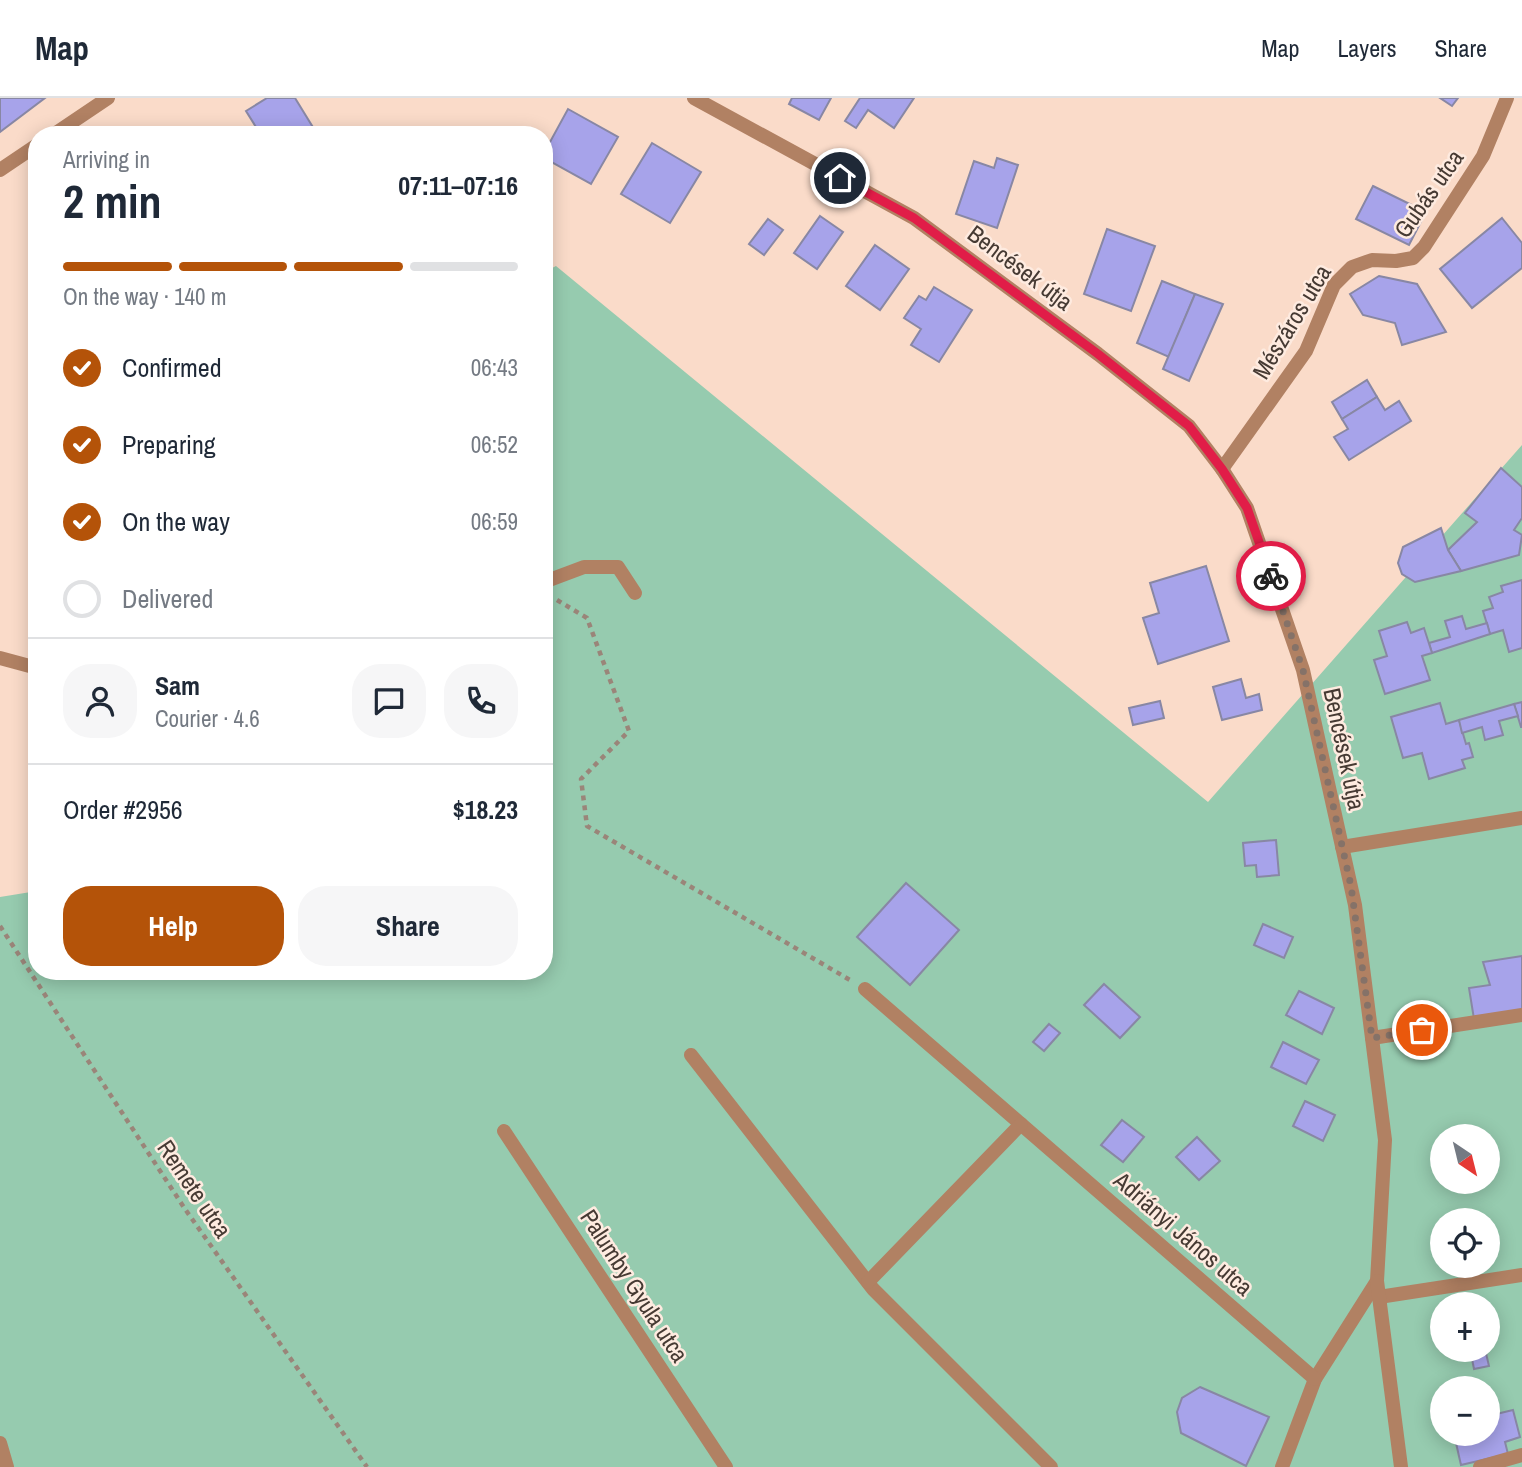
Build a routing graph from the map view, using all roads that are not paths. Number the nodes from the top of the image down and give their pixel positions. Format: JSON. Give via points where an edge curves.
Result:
{"nodes":[{"id":1,"x":108,"y":98,"type":"edge"},
{"id":2,"x":694,"y":98,"type":"edge"},
{"id":3,"x":1507,"y":98,"type":"edge"},
{"id":4,"x":66,"y":126,"type":"edge"},
{"id":5,"x":28,"y":151,"type":"edge"},
{"id":6,"x":0,"y":170,"type":"edge"},
{"id":7,"x":1352,"y":267,"type":"joint"},
{"id":8,"x":1222,"y":469,"type":"junction"},
{"id":9,"x":553,"y":578,"type":"edge"},
{"id":10,"x":635,"y":593,"type":"dead end"},
{"id":11,"x":0,"y":659,"type":"edge"},
{"id":12,"x":28,"y":666,"type":"edge"},
{"id":13,"x":1522,"y":818,"type":"edge"},
{"id":14,"x":1342,"y":847,"type":"junction"},
{"id":15,"x":866,"y":989,"type":"road end"},
{"id":16,"x":1522,"y":1015,"type":"edge"},
{"id":17,"x":1372,"y":1038,"type":"junction"},
{"id":18,"x":691,"y":1055,"type":"dead end"},
{"id":19,"x":1021,"y":1124,"type":"junction"},
{"id":20,"x":504,"y":1131,"type":"dead end"},
{"id":21,"x":1522,"y":1275,"type":"edge"},
{"id":22,"x":1377,"y":1281,"type":"junction"},
{"id":23,"x":868,"y":1282,"type":"junction"},
{"id":24,"x":1379,"y":1297,"type":"junction"},
{"id":25,"x":1315,"y":1379,"type":"junction"},
{"id":26,"x":0,"y":1443,"type":"edge"},
{"id":27,"x":1522,"y":1455,"type":"edge"},
{"id":28,"x":7,"y":1467,"type":"edge"},
{"id":29,"x":726,"y":1467,"type":"edge"},
{"id":30,"x":1051,"y":1467,"type":"edge"},
{"id":31,"x":1282,"y":1467,"type":"edge"},
{"id":32,"x":1401,"y":1467,"type":"edge"},
{"id":33,"x":1480,"y":1467,"type":"edge"}],
"edges":[{"from":1,"to":4,"type":"street"},
{"from":2,"to":8,"type":"street","name":"Bencések útja","via":[[914,218],[1189,426]]},
{"from":3,"to":7,"type":"street","name":"Gubás utca","via":[[1483,156],[1424,247],[1413,258],[1372,260]]},
{"from":5,"to":6,"type":"street"},
{"from":7,"to":8,"type":"street","name":"Mészáros utca","via":[[1334,285],[1306,351]]},
{"from":8,"to":14,"type":"street","name":"Bencések útja","via":[[1247,508],[1303,670]]},
{"from":9,"to":10,"type":"street","via":[[584,566],[618,567]]},
{"from":11,"to":12,"type":"street"},
{"from":13,"to":14,"type":"street"},
{"from":14,"to":17,"type":"street","name":"Bencések útja","via":[[1355,905]]},
{"from":15,"to":19,"type":"street","name":"Adriányi János utca"},
{"from":16,"to":17,"type":"street"},
{"from":17,"to":22,"type":"street","name":"Bencések útja","via":[[1385,1140]]},
{"from":18,"to":23,"type":"street"},
{"from":19,"to":23,"type":"street"},
{"from":19,"to":25,"type":"street","name":"Adriányi János utca"},
{"from":20,"to":29,"type":"street","name":"Palumby Gyula utca"},
{"from":21,"to":24,"type":"street"},
{"from":22,"to":24,"type":"street"},
{"from":22,"to":25,"type":"street","name":"Bencések útja"},
{"from":23,"to":30,"type":"street"},
{"from":24,"to":32,"type":"street"},
{"from":25,"to":31,"type":"street","name":"Bencések útja"},
{"from":26,"to":28,"type":"street"},
{"from":27,"to":33,"type":"street"}]}
